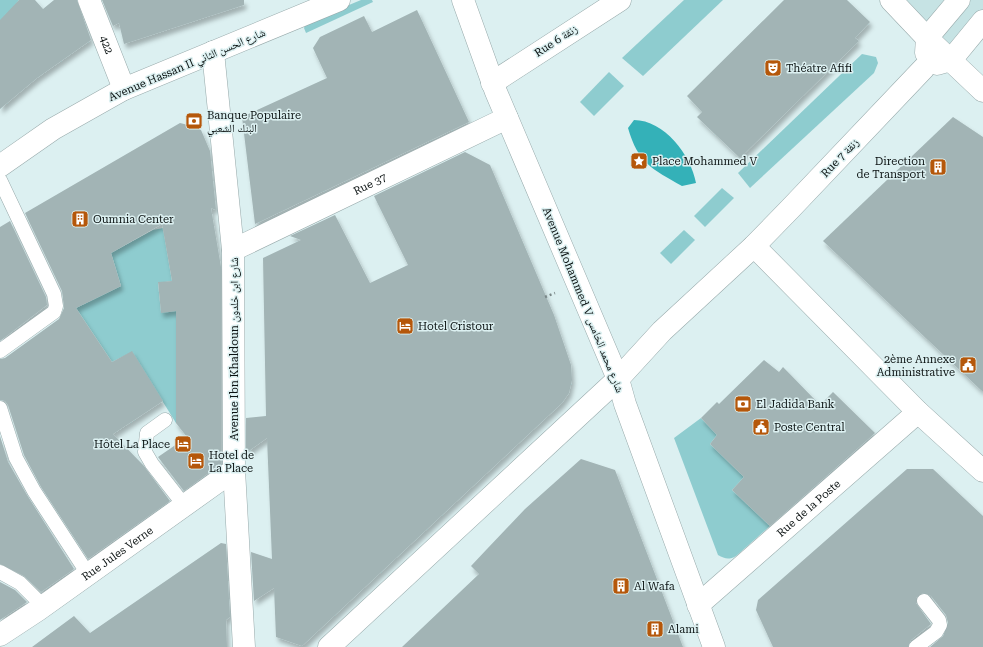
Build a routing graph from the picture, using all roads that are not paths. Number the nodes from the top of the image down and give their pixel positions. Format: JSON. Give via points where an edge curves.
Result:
{"nodes":[{"id":1,"x":89,"y":0,"type":"edge"},
{"id":2,"x":339,"y":0,"type":"edge"},
{"id":3,"x":463,"y":0,"type":"edge"},
{"id":4,"x":620,"y":0,"type":"edge"},
{"id":5,"x":891,"y":0,"type":"edge"},
{"id":6,"x":959,"y":0,"type":"edge"},
{"id":7,"x":983,"y":21,"type":"edge"},
{"id":8,"x":928,"y":38,"type":"junction"},
{"id":9,"x":213,"y":52,"type":"junction"},
{"id":10,"x":951,"y":60,"type":"junction"},
{"id":11,"x":924,"y":68,"type":"junction"},
{"id":12,"x":492,"y":83,"type":"junction"},
{"id":13,"x":124,"y":89,"type":"junction"},
{"id":14,"x":983,"y":91,"type":"edge"},
{"id":15,"x":507,"y":118,"type":"junction"},
{"id":16,"x":0,"y":166,"type":"edge"},
{"id":17,"x":0,"y":180,"type":"edge"},
{"id":18,"x":754,"y":246,"type":"junction"},
{"id":19,"x":233,"y":250,"type":"junction"},
{"id":20,"x":0,"y":352,"type":"edge"},
{"id":21,"x":618,"y":379,"type":"junction"},
{"id":22,"x":0,"y":408,"type":"edge"},
{"id":23,"x":918,"y":412,"type":"junction"},
{"id":24,"x":165,"y":420,"type":"dead end"},
{"id":25,"x":234,"y":470,"type":"junction"},
{"id":26,"x":983,"y":471,"type":"edge"},
{"id":27,"x":184,"y":505,"type":"junction"},
{"id":28,"x":0,"y":572,"type":"edge"},
{"id":29,"x":88,"y":574,"type":"junction"},
{"id":30,"x":924,"y":601,"type":"dead end"},
{"id":31,"x":698,"y":605,"type":"junction"},
{"id":32,"x":43,"y":606,"type":"junction"},
{"id":33,"x":0,"y":635,"type":"edge"},
{"id":34,"x":244,"y":647,"type":"edge"},
{"id":35,"x":329,"y":647,"type":"edge"},
{"id":36,"x":714,"y":647,"type":"edge"},
{"id":37,"x":916,"y":647,"type":"edge"}],
"edges":[{"from":1,"to":13,"type":"street","name":"422"},
{"from":2,"to":9,"type":"street","name":"Avenue Hassan II شارع الحسن الثاني"},
{"from":3,"to":12,"type":"street","name":"Avenue Mohammed V شارع محمد الخامس"},
{"from":4,"to":12,"type":"street","name":"Rue 6 زنقة"},
{"from":5,"to":8,"type":"street"},
{"from":6,"to":8,"type":"street"},
{"from":7,"to":10,"type":"street"},
{"from":8,"to":10,"type":"street"},
{"from":8,"to":11,"type":"street"},
{"from":9,"to":13,"type":"street","name":"Avenue Hassan II شارع الحسن الثاني"},
{"from":9,"to":19,"type":"street","name":"Avenue Ibn Khaldoun شارع ابن خلدون"},
{"from":10,"to":11,"type":"street"},
{"from":10,"to":14,"type":"street"},
{"from":11,"to":18,"type":"street","name":"Rue 7 زنقة"},
{"from":12,"to":15,"type":"street","name":"Avenue Mohammed V شارع محمد الخامس"},
{"from":13,"to":16,"type":"street","name":"Avenue Hassan II شارع الحسن الثاني","via":[[53,129]]},
{"from":15,"to":19,"type":"street","name":"Rue 37"},
{"from":15,"to":21,"type":"street","name":"Avenue Mohammed V شارع محمد الخامس"},
{"from":17,"to":20,"type":"lane","via":[[54,294],[56,306],[54,312]]},
{"from":18,"to":21,"type":"street","name":"Rue 7 زنقة","via":[[662,331]]},
{"from":18,"to":23,"type":"street"},
{"from":19,"to":25,"type":"street","name":"Avenue Ibn Khaldoun شارع ابن خلدون"},
{"from":21,"to":31,"type":"street","name":"Avenue Mohammed V شارع محمد الخامس"},
{"from":21,"to":35,"type":"street","name":"Rue 7 زنقة"},
{"from":22,"to":29,"type":"lane","via":[[16,458]]},
{"from":23,"to":26,"type":"street"},
{"from":23,"to":31,"type":"street","name":"Rue de la Poste"},
{"from":24,"to":27,"type":"lane","via":[[147,433],[145,452]]},
{"from":25,"to":27,"type":"street","name":"Rue Jules Verne"},
{"from":25,"to":34,"type":"street","name":"Avenue Ibn Khaldoun شارع ابن خلدون"},
{"from":27,"to":29,"type":"street","name":"Rue Jules Verne"},
{"from":28,"to":32,"type":"lane","via":[[20,583]]},
{"from":29,"to":32,"type":"street","name":"Rue Jules Verne"},
{"from":30,"to":37,"type":"lane","via":[[940,625],[936,632]]},
{"from":31,"to":36,"type":"street","name":"Avenue Mohammed V شارع محمد الخامس"},
{"from":32,"to":33,"type":"street","name":"Rue Jules Verne"}]}
